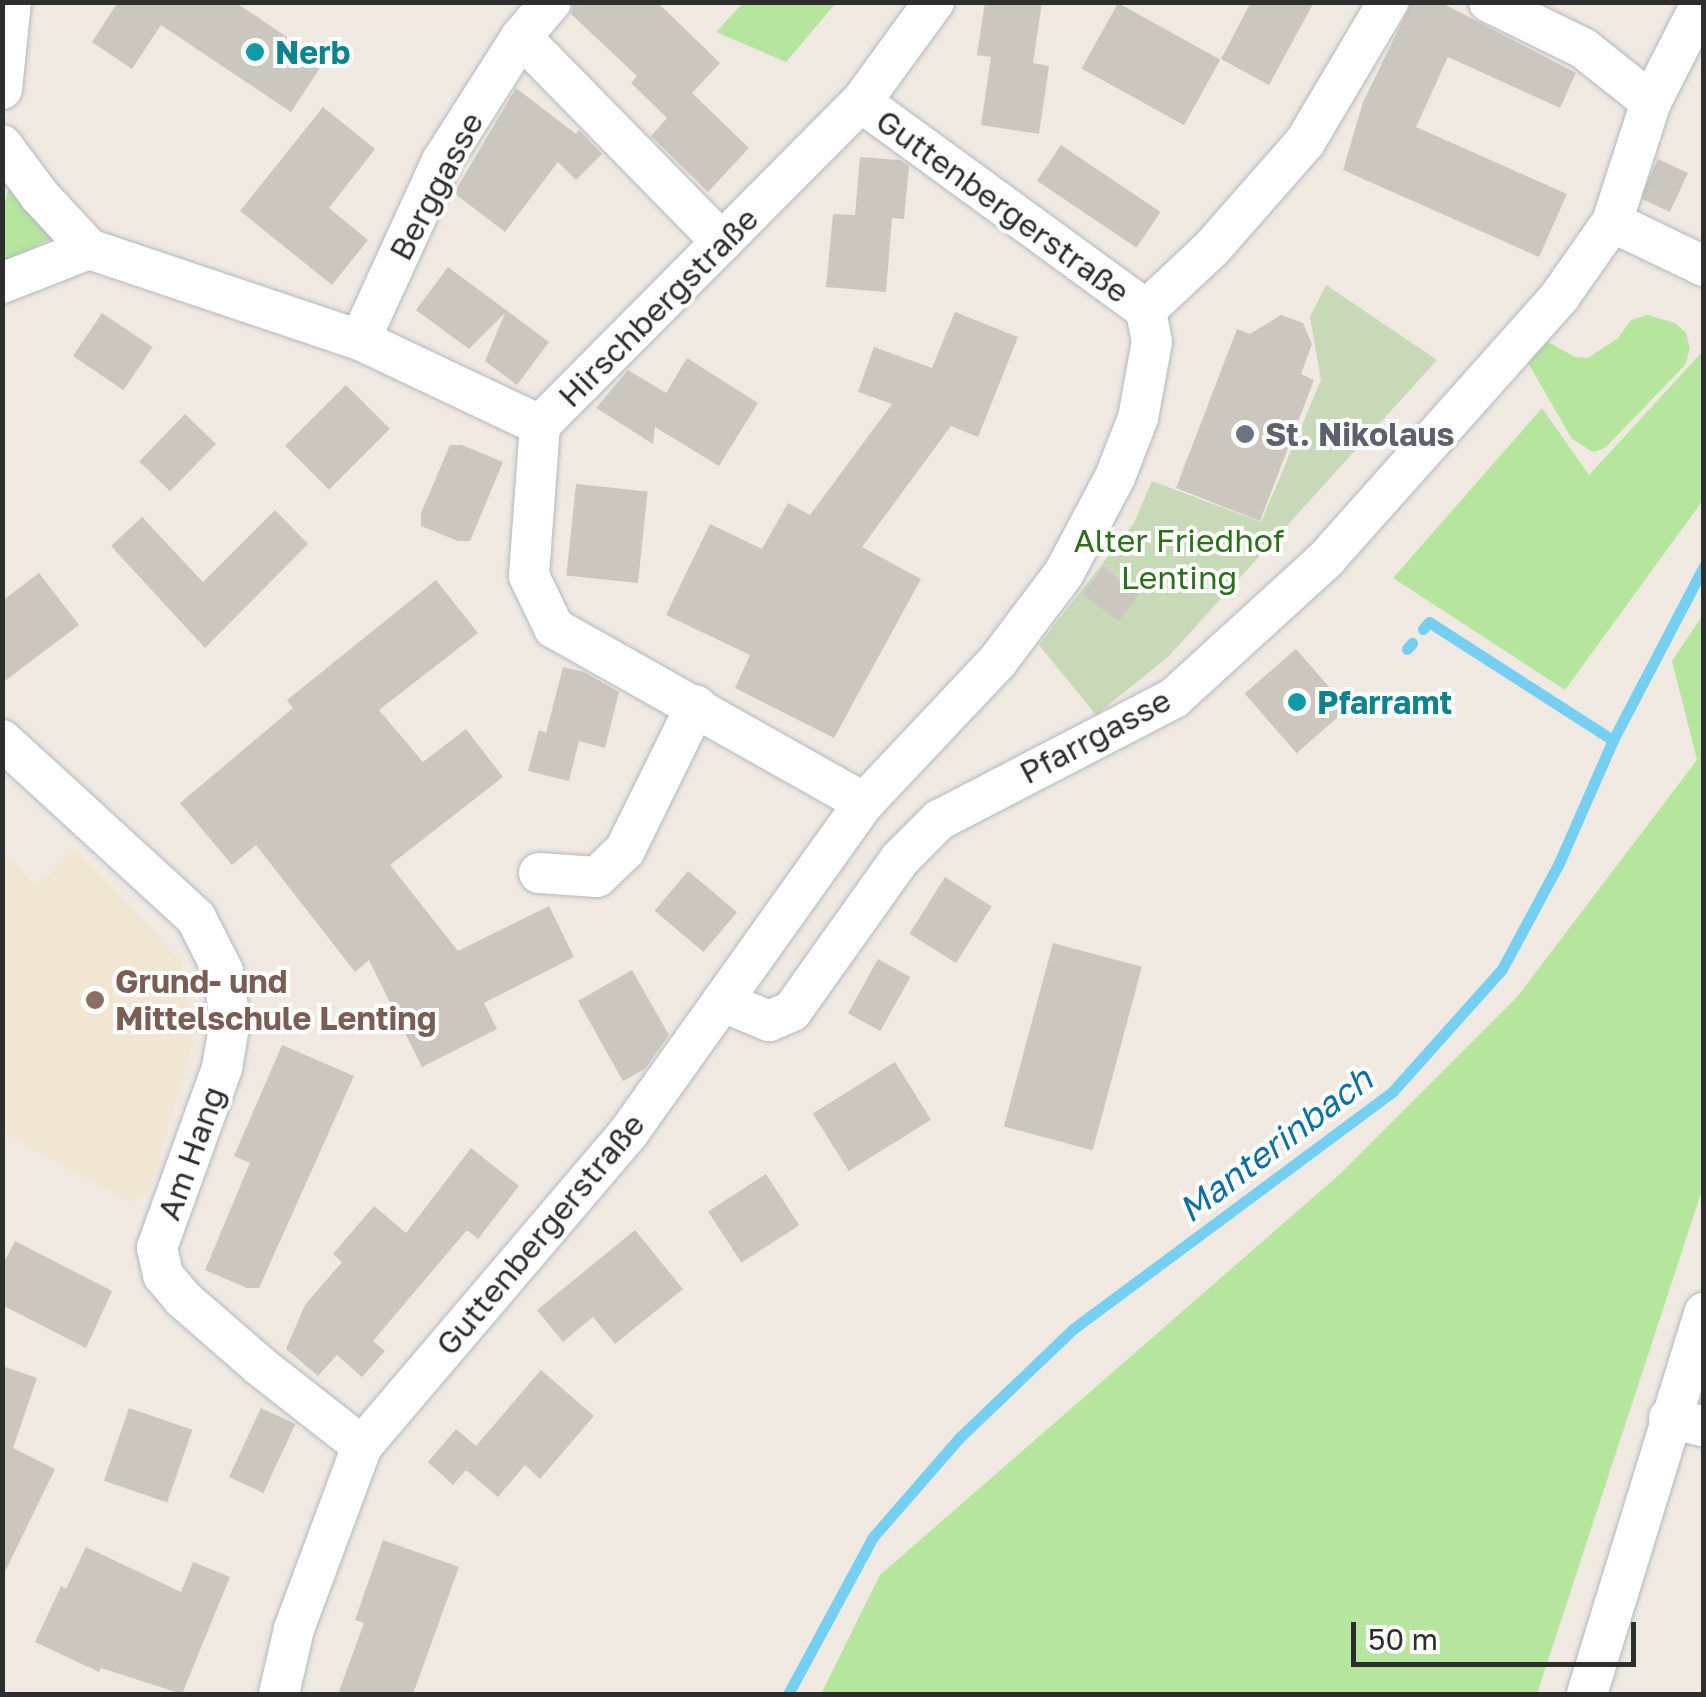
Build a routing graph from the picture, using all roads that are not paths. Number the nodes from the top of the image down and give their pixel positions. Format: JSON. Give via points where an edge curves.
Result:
{"nodes":[{"id":1,"x":551,"y":2,"type":"edge"},
{"id":2,"x":934,"y":2,"type":"edge"},
{"id":3,"x":1388,"y":2,"type":"edge"},
{"id":4,"x":1489,"y":2,"type":"edge"},
{"id":5,"x":1702,"y":2,"type":"edge"},
{"id":6,"x":8,"y":6,"type":"edge"},
{"id":7,"x":521,"y":38,"type":"junction"},
{"id":8,"x":2,"y":90,"type":"edge"},
{"id":9,"x":861,"y":102,"type":"junction"},
{"id":10,"x":1651,"y":102,"type":"junction"},
{"id":11,"x":2,"y":144,"type":"edge"},
{"id":12,"x":1612,"y":222,"type":"junction"},
{"id":13,"x":722,"y":242,"type":"junction"},
{"id":14,"x":89,"y":249,"type":"junction"},
{"id":15,"x":1704,"y":266,"type":"edge"},
{"id":16,"x":2,"y":283,"type":"edge"},
{"id":17,"x":1146,"y":310,"type":"junction"},
{"id":18,"x":360,"y":340,"type":"junction"},
{"id":19,"x":540,"y":425,"type":"junction"},
{"id":20,"x":696,"y":706,"type":"junction"},
{"id":21,"x":2,"y":740,"type":"edge"},
{"id":22,"x":864,"y":803,"type":"junction"},
{"id":23,"x":539,"y":874,"type":"dead end"},
{"id":24,"x":722,"y":1002,"type":"junction"},
{"id":25,"x":1704,"y":1313,"type":"edge"},
{"id":26,"x":1686,"y":1423,"type":"edge"},
{"id":27,"x":362,"y":1446,"type":"junction"},
{"id":28,"x":279,"y":1694,"type":"edge"},
{"id":29,"x":1587,"y":1694,"type":"edge"}],
"edges":[{"from":1,"to":7,"type":"street","name":"Berggasse"},
{"from":2,"to":9,"type":"street","name":"Hirschbergstraße"},
{"from":3,"to":17,"type":"street","name":"Guttenbergerstraße","via":[[1305,142],[1212,248]]},
{"from":4,"to":10,"type":"street","via":[[1583,48]]},
{"from":5,"to":10,"type":"street","name":"Pfarrgasse"},
{"from":6,"to":8,"type":"street"},
{"from":7,"to":13,"type":"street"},
{"from":7,"to":18,"type":"street","name":"Berggasse","via":[[442,160]]},
{"from":9,"to":13,"type":"street","name":"Hirschbergstraße"},
{"from":9,"to":17,"type":"street","name":"Guttenbergerstraße"},
{"from":10,"to":12,"type":"street","name":"Pfarrgasse"},
{"from":11,"to":14,"type":"street","name":"Hirschbergstraße"},
{"from":12,"to":15,"type":"street"},
{"from":12,"to":24,"type":"street","name":"Pfarrgasse","via":[[1560,296],[1358,525],[1174,698],[939,820],[900,859],[792,1011],[769,1021]]},
{"from":13,"to":19,"type":"street","name":"Hirschbergstraße"},
{"from":14,"to":16,"type":"street"},
{"from":14,"to":18,"type":"street","name":"Hirschbergstraße"},
{"from":17,"to":22,"type":"street","name":"Guttenbergerstraße","via":[[1152,342],[1138,418],[1064,573],[998,662]]},
{"from":18,"to":19,"type":"street","name":"Hirschbergstraße"},
{"from":19,"to":20,"type":"street","via":[[528,576],[554,628]]},
{"from":20,"to":22,"type":"street"},
{"from":20,"to":23,"type":"street","via":[[625,850],[597,877]]},
{"from":21,"to":27,"type":"street","name":"Am Hang","via":[[196,918],[224,970],[230,1022],[222,1068],[158,1248],[162,1275],[260,1366]]},
{"from":22,"to":24,"type":"street","name":"Guttenbergerstraße"},
{"from":24,"to":27,"type":"street","name":"Guttenbergerstraße","via":[[630,1132]]},
{"from":25,"to":26,"type":"street"},
{"from":26,"to":29,"type":"street"},
{"from":27,"to":28,"type":"street","name":"Guttenbergerstraße","via":[[294,1629]]}]}
